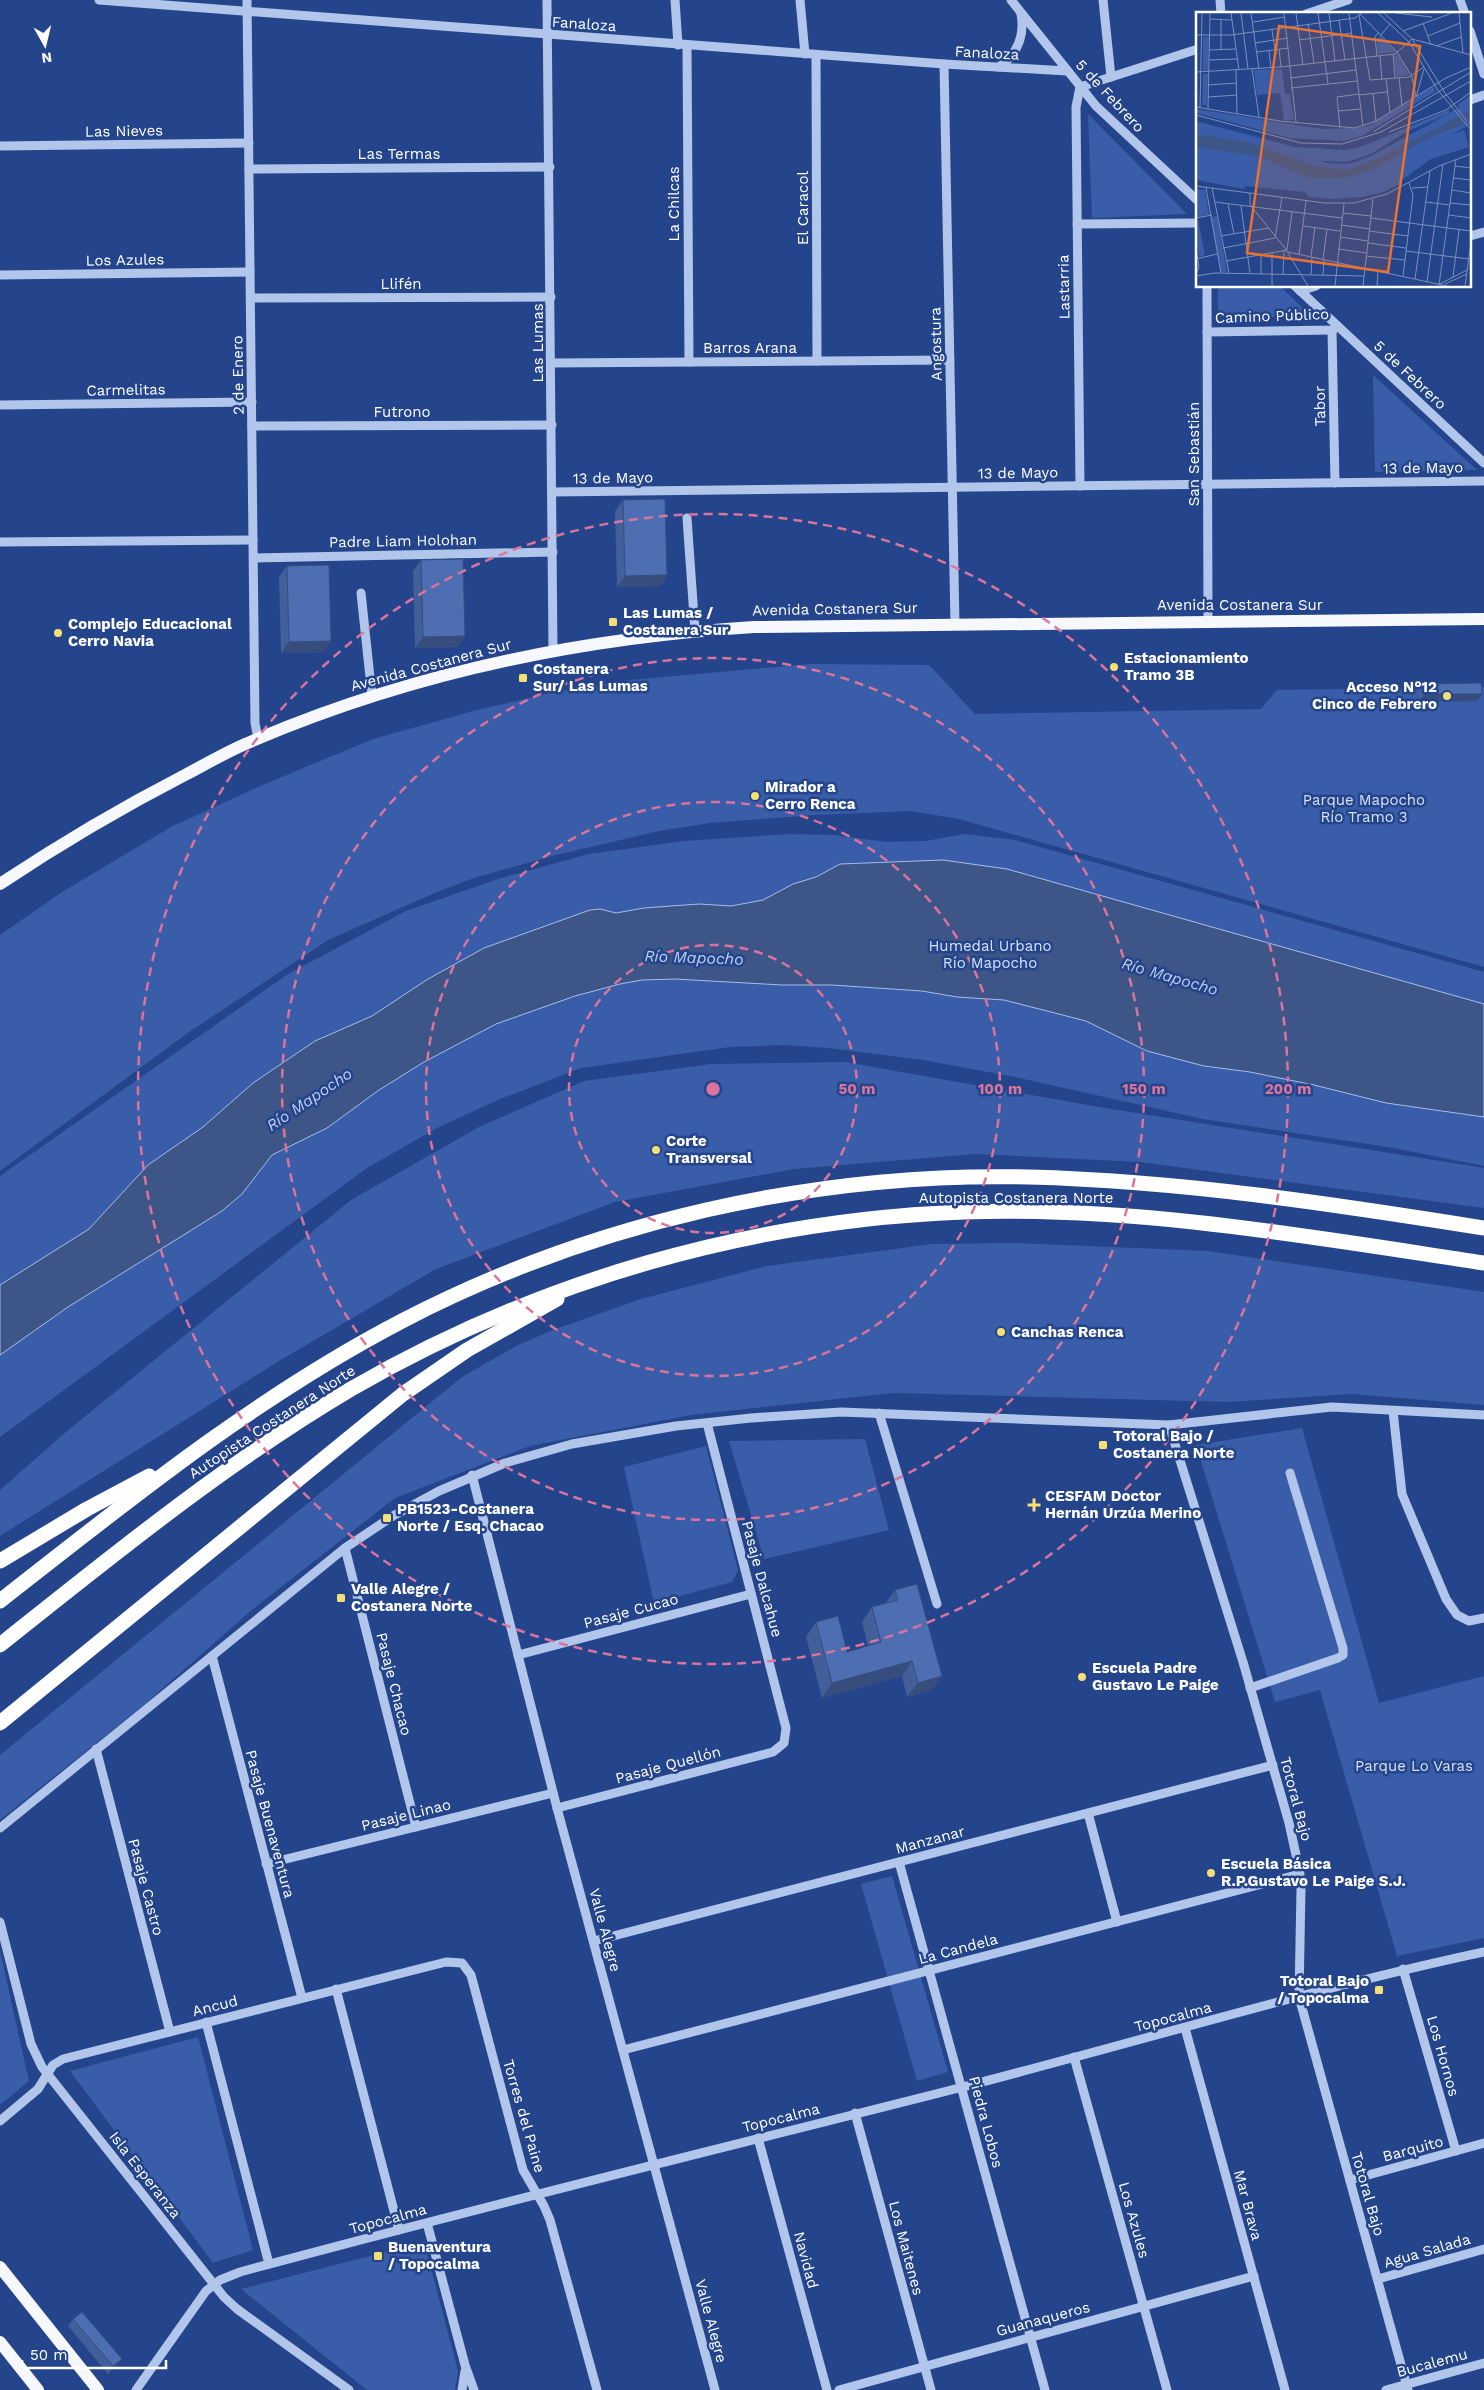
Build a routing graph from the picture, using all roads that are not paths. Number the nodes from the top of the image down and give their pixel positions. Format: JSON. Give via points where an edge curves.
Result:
{"nodes":[{"id":1,"x":99,"y":0,"type":"edge"},
{"id":2,"x":103,"y":0,"type":"edge"},
{"id":3,"x":247,"y":0,"type":"edge"},
{"id":4,"x":547,"y":0,"type":"edge"},
{"id":5,"x":676,"y":0,"type":"edge"},
{"id":6,"x":800,"y":0,"type":"edge"},
{"id":7,"x":1012,"y":0,"type":"edge"},
{"id":8,"x":1103,"y":0,"type":"edge"},
{"id":9,"x":1348,"y":0,"type":"edge"},
{"id":10,"x":1460,"y":0,"type":"edge"},
{"id":11,"x":1338,"y":2,"type":"edge"},
{"id":12,"x":247,"y":11,"type":"junction"},
{"id":13,"x":1020,"y":11,"type":"junction"},
{"id":14,"x":1311,"y":12,"type":"edge"},
{"id":15,"x":1464,"y":12,"type":"edge"},
{"id":16,"x":549,"y":35,"type":"junction"},
{"id":17,"x":1472,"y":37,"type":"edge"},
{"id":18,"x":682,"y":45,"type":"junction"},
{"id":19,"x":1196,"y":50,"type":"edge"},
{"id":20,"x":805,"y":54,"type":"junction"},
{"id":21,"x":816,"y":55,"type":"junction"},
{"id":22,"x":944,"y":64,"type":"junction"},
{"id":23,"x":1000,"y":67,"type":"junction"},
{"id":24,"x":1067,"y":71,"type":"junction"},
{"id":25,"x":1484,"y":74,"type":"edge"},
{"id":26,"x":1111,"y":77,"type":"junction"},
{"id":27,"x":1080,"y":87,"type":"junction"},
{"id":28,"x":1484,"y":95,"type":"edge"},
{"id":29,"x":1472,"y":99,"type":"edge"},
{"id":30,"x":249,"y":142,"type":"junction"},
{"id":31,"x":0,"y":146,"type":"edge"},
{"id":32,"x":249,"y":168,"type":"junction"},
{"id":33,"x":550,"y":168,"type":"junction"},
{"id":34,"x":1196,"y":199,"type":"edge"},
{"id":35,"x":1196,"y":223,"type":"edge"},
{"id":36,"x":1077,"y":224,"type":"junction"},
{"id":37,"x":250,"y":272,"type":"junction"},
{"id":38,"x":0,"y":275,"type":"edge"},
{"id":39,"x":1207,"y":288,"type":"edge"},
{"id":40,"x":1298,"y":289,"type":"edge"},
{"id":41,"x":551,"y":297,"type":"junction"},
{"id":42,"x":250,"y":298,"type":"junction"},
{"id":43,"x":1335,"y":328,"type":"junction"},
{"id":44,"x":1207,"y":332,"type":"junction"},
{"id":45,"x":950,"y":360,"type":"junction"},
{"id":46,"x":817,"y":361,"type":"junction"},
{"id":47,"x":689,"y":362,"type":"junction"},
{"id":48,"x":552,"y":363,"type":"junction"},
{"id":49,"x":252,"y":402,"type":"junction"},
{"id":50,"x":0,"y":405,"type":"edge"},
{"id":51,"x":552,"y":425,"type":"junction"},
{"id":52,"x":252,"y":426,"type":"junction"},
{"id":53,"x":1484,"y":463,"type":"edge"},
{"id":54,"x":1484,"y":481,"type":"edge"},
{"id":55,"x":1335,"y":483,"type":"junction"},
{"id":56,"x":1207,"y":484,"type":"junction"},
{"id":57,"x":1080,"y":486,"type":"junction"},
{"id":58,"x":952,"y":487,"type":"junction"},
{"id":59,"x":552,"y":492,"type":"junction"},
{"id":60,"x":687,"y":518,"type":"dead end"},
{"id":61,"x":253,"y":540,"type":"junction"},
{"id":62,"x":0,"y":542,"type":"edge"},
{"id":63,"x":553,"y":552,"type":"junction"},
{"id":64,"x":254,"y":558,"type":"junction"},
{"id":65,"x":360,"y":593,"type":"dead end"},
{"id":66,"x":1484,"y":619,"type":"edge"},
{"id":67,"x":1208,"y":622,"type":"junction"},
{"id":68,"x":955,"y":624,"type":"junction"},
{"id":69,"x":695,"y":631,"type":"junction"},
{"id":70,"x":554,"y":650,"type":"junction"},
{"id":71,"x":372,"y":696,"type":"junction"},
{"id":72,"x":258,"y":739,"type":"junction"},
{"id":73,"x":0,"y":884,"type":"edge"},
{"id":74,"x":1484,"y":1228,"type":"edge"},
{"id":75,"x":1484,"y":1263,"type":"edge"},
{"id":76,"x":588,"y":1280,"type":"junction"},
{"id":77,"x":1393,"y":1411,"type":"junction"},
{"id":78,"x":879,"y":1413,"type":"junction"},
{"id":79,"x":1484,"y":1415,"type":"edge"},
{"id":80,"x":707,"y":1423,"type":"junction"},
{"id":81,"x":1170,"y":1425,"type":"junction"},
{"id":82,"x":194,"y":1451,"type":"junction"},
{"id":83,"x":1290,"y":1473,"type":"dead end"},
{"id":84,"x":472,"y":1475,"type":"junction"},
{"id":85,"x":345,"y":1548,"type":"junction"},
{"id":86,"x":0,"y":1561,"type":"edge"},
{"id":87,"x":752,"y":1594,"type":"junction"},
{"id":88,"x":0,"y":1601,"type":"edge"},
{"id":89,"x":937,"y":1604,"type":"dead end"},
{"id":90,"x":1484,"y":1618,"type":"edge"},
{"id":91,"x":0,"y":1646,"type":"edge"},
{"id":92,"x":518,"y":1655,"type":"junction"},
{"id":93,"x":212,"y":1656,"type":"junction"},
{"id":94,"x":1250,"y":1688,"type":"junction"},
{"id":95,"x":0,"y":1723,"type":"edge"},
{"id":96,"x":784,"y":1743,"type":"joint"},
{"id":97,"x":96,"y":1749,"type":"junction"},
{"id":98,"x":1273,"y":1765,"type":"junction"},
{"id":99,"x":553,"y":1793,"type":"junction"},
{"id":100,"x":557,"y":1808,"type":"junction"},
{"id":101,"x":1088,"y":1813,"type":"junction"},
{"id":102,"x":416,"y":1827,"type":"junction"},
{"id":103,"x":0,"y":1828,"type":"edge"},
{"id":104,"x":899,"y":1862,"type":"junction"},
{"id":105,"x":266,"y":1864,"type":"junction"},
{"id":106,"x":1300,"y":1874,"type":"junction"},
{"id":107,"x":0,"y":1922,"type":"edge"},
{"id":108,"x":1117,"y":1922,"type":"junction"},
{"id":109,"x":594,"y":1942,"type":"junction"},
{"id":110,"x":1484,"y":1952,"type":"edge"},
{"id":111,"x":462,"y":1963,"type":"joint"},
{"id":112,"x":1403,"y":1969,"type":"junction"},
{"id":113,"x":929,"y":1970,"type":"junction"},
{"id":114,"x":336,"y":1989,"type":"junction"},
{"id":115,"x":1299,"y":1997,"type":"junction"},
{"id":116,"x":302,"y":1998,"type":"junction"},
{"id":117,"x":206,"y":2022,"type":"junction"},
{"id":118,"x":1185,"y":2028,"type":"junction"},
{"id":119,"x":170,"y":2032,"type":"junction"},
{"id":120,"x":623,"y":2050,"type":"junction"},
{"id":121,"x":1074,"y":2057,"type":"junction"},
{"id":122,"x":48,"y":2074,"type":"junction"},
{"id":123,"x":962,"y":2087,"type":"junction"},
{"id":124,"x":855,"y":2113,"type":"junction"},
{"id":125,"x":0,"y":2121,"type":"edge"},
{"id":126,"x":758,"y":2138,"type":"junction"},
{"id":127,"x":1484,"y":2144,"type":"edge"},
{"id":128,"x":1456,"y":2151,"type":"junction"},
{"id":129,"x":654,"y":2164,"type":"junction"},
{"id":130,"x":1350,"y":2180,"type":"junction"},
{"id":131,"x":537,"y":2194,"type":"junction"},
{"id":132,"x":427,"y":2223,"type":"junction"},
{"id":133,"x":399,"y":2230,"type":"junction"},
{"id":134,"x":1484,"y":2249,"type":"edge"},
{"id":135,"x":269,"y":2264,"type":"junction"},
{"id":136,"x":0,"y":2267,"type":"edge"},
{"id":137,"x":1254,"y":2276,"type":"junction"},
{"id":138,"x":1378,"y":2279,"type":"junction"},
{"id":139,"x":213,"y":2284,"type":"junction"},
{"id":140,"x":1143,"y":2306,"type":"junction"},
{"id":141,"x":1030,"y":2337,"type":"junction"},
{"id":142,"x":0,"y":2342,"type":"edge"},
{"id":143,"x":1484,"y":2363,"type":"edge"},
{"id":144,"x":465,"y":2365,"type":"junction"},
{"id":145,"x":924,"y":2366,"type":"junction"},
{"id":146,"x":1408,"y":2387,"type":"edge"},
{"id":147,"x":38,"y":2390,"type":"edge"},
{"id":148,"x":98,"y":2390,"type":"edge"},
{"id":149,"x":136,"y":2390,"type":"edge"},
{"id":150,"x":349,"y":2390,"type":"edge"},
{"id":151,"x":462,"y":2390,"type":"edge"},
{"id":152,"x":474,"y":2390,"type":"edge"},
{"id":153,"x":597,"y":2390,"type":"edge"},
{"id":154,"x":715,"y":2390,"type":"edge"},
{"id":155,"x":827,"y":2390,"type":"edge"},
{"id":156,"x":839,"y":2390,"type":"edge"},
{"id":157,"x":931,"y":2390,"type":"edge"},
{"id":158,"x":1045,"y":2390,"type":"edge"},
{"id":159,"x":1166,"y":2390,"type":"edge"},
{"id":160,"x":1285,"y":2390,"type":"edge"},
{"id":161,"x":1386,"y":2390,"type":"edge"}],
"edges":[{"from":1,"to":2,"type":"street","name":"Fanaloza"},
{"from":2,"to":12,"type":"street","name":"Fanaloza"},
{"from":3,"to":12,"type":"street","name":"2 de Enero"},
{"from":4,"to":16,"type":"street","name":"Las Lumas"},
{"from":5,"to":18,"type":"street","name":"La Chilcas"},
{"from":6,"to":20,"type":"street"},
{"from":7,"to":13,"type":"street","name":"5 de Febrero"},
{"from":8,"to":26,"type":"street"},
{"from":9,"to":11,"type":"street"},
{"from":10,"to":15,"type":"street"},
{"from":11,"to":14,"type":"street"},
{"from":12,"to":16,"type":"street","name":"Fanaloza"},
{"from":12,"to":30,"type":"street","name":"2 de Enero"},
{"from":13,"to":23,"type":"street","via":[[1019,45]]},
{"from":13,"to":24,"type":"street","name":"5 de Febrero"},
{"from":16,"to":18,"type":"street","name":"Fanaloza"},
{"from":16,"to":33,"type":"street","name":"Las Lumas"},
{"from":17,"to":25,"type":"street"},
{"from":18,"to":20,"type":"street","name":"Fanaloza"},
{"from":18,"to":47,"type":"street","name":"La Chilcas"},
{"from":19,"to":26,"type":"street"},
{"from":20,"to":21,"type":"street","name":"Fanaloza"},
{"from":21,"to":22,"type":"street","name":"Fanaloza"},
{"from":21,"to":46,"type":"street","name":"El Caracol"},
{"from":22,"to":23,"type":"street","name":"Fanaloza"},
{"from":22,"to":45,"type":"street","name":"Angostura"},
{"from":23,"to":24,"type":"street","name":"Fanaloza"},
{"from":24,"to":27,"type":"street","name":"5 de Febrero"},
{"from":26,"to":27,"type":"street"},
{"from":27,"to":34,"type":"street","name":"5 de Febrero"},
{"from":27,"to":36,"type":"street","name":"Lastarria","via":[[1076,107]]},
{"from":28,"to":29,"type":"street"},
{"from":30,"to":31,"type":"street","name":"Las Nieves"},
{"from":30,"to":32,"type":"street","name":"2 de Enero"},
{"from":32,"to":33,"type":"street","name":"Las Termas"},
{"from":32,"to":37,"type":"street","name":"2 de Enero"},
{"from":33,"to":41,"type":"street","name":"Las Lumas"},
{"from":35,"to":36,"type":"street"},
{"from":36,"to":57,"type":"street","name":"Lastarria"},
{"from":37,"to":38,"type":"street","name":"Los Azules"},
{"from":37,"to":42,"type":"street","name":"2 de Enero"},
{"from":39,"to":44,"type":"street","name":"San Sebastián"},
{"from":40,"to":43,"type":"street","name":"5 de Febrero"},
{"from":41,"to":42,"type":"street","name":"Llifén"},
{"from":41,"to":48,"type":"street","name":"Las Lumas"},
{"from":42,"to":49,"type":"street","name":"2 de Enero"},
{"from":43,"to":44,"type":"street","name":"Camino Público"},
{"from":43,"to":53,"type":"street","name":"5 de Febrero"},
{"from":43,"to":55,"type":"street","name":"Tabor"},
{"from":44,"to":56,"type":"street","name":"San Sebastián"},
{"from":45,"to":46,"type":"street","name":"Barros Arana"},
{"from":45,"to":58,"type":"street","name":"Angostura"},
{"from":46,"to":47,"type":"street","name":"Barros Arana"},
{"from":47,"to":48,"type":"street","name":"Barros Arana"},
{"from":48,"to":51,"type":"street","name":"Las Lumas"},
{"from":49,"to":50,"type":"street","name":"Carmelitas"},
{"from":49,"to":52,"type":"street","name":"2 de Enero"},
{"from":51,"to":52,"type":"street","name":"Futrono"},
{"from":51,"to":59,"type":"street","name":"Las Lumas"},
{"from":52,"to":61,"type":"street","name":"2 de Enero"},
{"from":54,"to":55,"type":"street","name":"13 de Mayo"},
{"from":55,"to":56,"type":"street","name":"13 de Mayo"},
{"from":56,"to":57,"type":"street","name":"13 de Mayo"},
{"from":56,"to":67,"type":"street","name":"San Sebastián"},
{"from":57,"to":58,"type":"street","name":"13 de Mayo"},
{"from":58,"to":59,"type":"street","name":"13 de Mayo"},
{"from":58,"to":68,"type":"street","name":"Angostura"},
{"from":59,"to":63,"type":"street","name":"Las Lumas"},
{"from":60,"to":69,"type":"street"},
{"from":61,"to":62,"type":"street"},
{"from":61,"to":64,"type":"street","name":"2 de Enero"},
{"from":63,"to":64,"type":"street","name":"Padre Liam Holohan"},
{"from":63,"to":70,"type":"street","name":"Las Lumas"},
{"from":64,"to":72,"type":"street","name":"2 de Enero","via":[[255,723]]},
{"from":65,"to":71,"type":"street"},
{"from":66,"to":67,"type":"main road","name":"Avenida Costanera Sur"},
{"from":67,"to":68,"type":"main road","name":"Avenida Costanera Sur"},
{"from":68,"to":69,"type":"main road","name":"Avenida Costanera Sur"},
{"from":69,"to":70,"type":"main road","name":"Avenida Costanera Sur"},
{"from":70,"to":71,"type":"main road","name":"Avenida Costanera Sur","via":[[452,673]]},
{"from":71,"to":72,"type":"main road","name":"Avenida Costanera Sur"},
{"from":72,"to":73,"type":"main road","name":"Avenida Costanera Sur","via":[[122,807]]},
{"from":74,"to":82,"type":"highway","name":"Autopista Costanera Norte","via":[[1283,1198],[1086,1179],[932,1179],[796,1194],[713,1209],[616,1234],[492,1279],[414,1315],[346,1352],[266,1400]]},
{"from":75,"to":76,"type":"highway","name":"Autopista Costanera Norte","via":[[1187,1222],[967,1212],[885,1217],[771,1233],[658,1259]]},
{"from":76,"to":91,"type":"highway","name":"Autopista Costanera Norte","via":[[453,1335],[323,1407],[183,1502]]},
{"from":76,"to":95,"type":"highway","via":[[421,1380]]},
{"from":77,"to":79,"type":"street"},
{"from":77,"to":81,"type":"street","via":[[1332,1408]]},
{"from":77,"to":90,"type":"street","via":[[1402,1494],[1446,1600],[1457,1615],[1469,1621]]},
{"from":78,"to":80,"type":"street","via":[[786,1415]]},
{"from":78,"to":81,"type":"street"},
{"from":78,"to":89,"type":"street"},
{"from":80,"to":84,"type":"street","via":[[549,1449]]},
{"from":80,"to":87,"type":"street","name":"Pasaje Dalcahue"},
{"from":81,"to":94,"type":"street","name":"Totoral Bajo"},
{"from":82,"to":86,"type":"highway"},
{"from":82,"to":88,"type":"highway","name":"Autopista Costanera Norte"},
{"from":83,"to":94,"type":"street","via":[[1343,1654]]},
{"from":84,"to":85,"type":"street","via":[[393,1516]]},
{"from":84,"to":92,"type":"street","name":"Valle Alegre"},
{"from":85,"to":93,"type":"street"},
{"from":85,"to":102,"type":"street","name":"Pasaje Chacao"},
{"from":87,"to":92,"type":"street","name":"Pasaje Cucao"},
{"from":87,"to":96,"type":"street","name":"Pasaje Dalcahue","via":[[786,1728]]},
{"from":92,"to":99,"type":"street","name":"Valle Alegre"},
{"from":93,"to":97,"type":"street"},
{"from":93,"to":105,"type":"street","name":"Pasaje Buenaventura"},
{"from":94,"to":98,"type":"street","name":"Totoral Bajo"},
{"from":96,"to":100,"type":"street","name":"Pasaje Quellón","via":[[773,1752]]},
{"from":97,"to":103,"type":"street"},
{"from":97,"to":119,"type":"street","name":"Pasaje Castro"},
{"from":98,"to":101,"type":"street","name":"Manzanar"},
{"from":98,"to":106,"type":"street","name":"Totoral Bajo"},
{"from":99,"to":100,"type":"street","name":"Valle Alegre"},
{"from":99,"to":102,"type":"street","name":"Pasaje Linao"},
{"from":100,"to":109,"type":"street","name":"Valle Alegre"},
{"from":101,"to":104,"type":"street","name":"Manzanar"},
{"from":101,"to":108,"type":"street"},
{"from":102,"to":105,"type":"street","name":"Pasaje Linao"},
{"from":104,"to":109,"type":"street","name":"Manzanar"},
{"from":104,"to":113,"type":"street","name":"Piedra Lobos"},
{"from":105,"to":116,"type":"street","name":"Pasaje Buenaventura"},
{"from":106,"to":108,"type":"street","name":"La Candela"},
{"from":106,"to":115,"type":"street","name":"Totoral Bajo"},
{"from":107,"to":122,"type":"street","name":"Isla Esperanza","via":[[33,2052]]},
{"from":108,"to":113,"type":"street","name":"La Candela"},
{"from":109,"to":120,"type":"street","name":"Valle Alegre"},
{"from":110,"to":112,"type":"street","name":"Topocalma"},
{"from":111,"to":114,"type":"street","name":"Ancud","via":[[451,1960]]},
{"from":111,"to":131,"type":"street","name":"Torres del Paine","via":[[471,1975],[523,2170]]},
{"from":112,"to":115,"type":"street","name":"Topocalma"},
{"from":112,"to":128,"type":"street","name":"Los Hornos"},
{"from":113,"to":120,"type":"street","name":"La Candela"},
{"from":113,"to":123,"type":"street","name":"Piedra Lobos"},
{"from":114,"to":116,"type":"street","name":"Ancud"},
{"from":114,"to":133,"type":"street"},
{"from":115,"to":118,"type":"street","name":"Topocalma"},
{"from":115,"to":130,"type":"street","name":"Totoral Bajo"},
{"from":116,"to":117,"type":"street","name":"Ancud"},
{"from":117,"to":119,"type":"street","name":"Ancud"},
{"from":117,"to":135,"type":"street"},
{"from":118,"to":121,"type":"street","name":"Topocalma"},
{"from":118,"to":137,"type":"street","name":"Mar Brava"},
{"from":119,"to":122,"type":"street","name":"Ancud","via":[[63,2059],[53,2065]]},
{"from":120,"to":129,"type":"street","name":"Valle Alegre"},
{"from":121,"to":123,"type":"street","name":"Topocalma"},
{"from":121,"to":140,"type":"street","name":"Los Azules"},
{"from":122,"to":125,"type":"street","name":"Ancud","via":[[38,2089]]},
{"from":122,"to":139,"type":"street","name":"Isla Esperanza"},
{"from":123,"to":124,"type":"street","name":"Topocalma"},
{"from":123,"to":141,"type":"street","name":"Piedra Lobos"},
{"from":124,"to":126,"type":"street","name":"Topocalma"},
{"from":124,"to":145,"type":"street","name":"Los Maitenes"},
{"from":126,"to":129,"type":"street","name":"Topocalma"},
{"from":126,"to":155,"type":"street","name":"Navidad"},
{"from":127,"to":128,"type":"street","name":"Barquito"},
{"from":128,"to":130,"type":"street","name":"Barquito"},
{"from":129,"to":131,"type":"street","name":"Topocalma"},
{"from":129,"to":154,"type":"street","name":"Valle Alegre"},
{"from":130,"to":138,"type":"street","name":"Totoral Bajo"},
{"from":131,"to":132,"type":"street","name":"Topocalma"},
{"from":131,"to":153,"type":"street","name":"Torres del Paine","via":[[550,2220]]},
{"from":132,"to":133,"type":"street","name":"Topocalma"},
{"from":132,"to":144,"type":"street"},
{"from":133,"to":135,"type":"street","name":"Topocalma"},
{"from":134,"to":138,"type":"street","name":"Agua Salada"},
{"from":135,"to":139,"type":"street","name":"Topocalma"},
{"from":136,"to":148,"type":"main road"},
{"from":137,"to":140,"type":"street","name":"Guanaqueros"},
{"from":137,"to":160,"type":"street","name":"Mar Brava"},
{"from":138,"to":146,"type":"street","name":"Totoral Bajo"},
{"from":139,"to":149,"type":"street","name":"Topocalma"},
{"from":139,"to":150,"type":"street","name":"Isla Esperanza","via":[[230,2303]]},
{"from":140,"to":141,"type":"street","name":"Guanaqueros"},
{"from":140,"to":159,"type":"street","name":"Los Azules"},
{"from":141,"to":145,"type":"street","name":"Guanaqueros"},
{"from":141,"to":158,"type":"street","name":"Piedra Lobos"},
{"from":142,"to":147,"type":"main road"},
{"from":143,"to":146,"type":"street","name":"Bucalemu"},
{"from":144,"to":151,"type":"street"},
{"from":144,"to":152,"type":"street"},
{"from":145,"to":156,"type":"street","name":"Guanaqueros"},
{"from":145,"to":157,"type":"street","name":"Los Maitenes"},
{"from":146,"to":161,"type":"street","name":"Bucalemu"}]}
